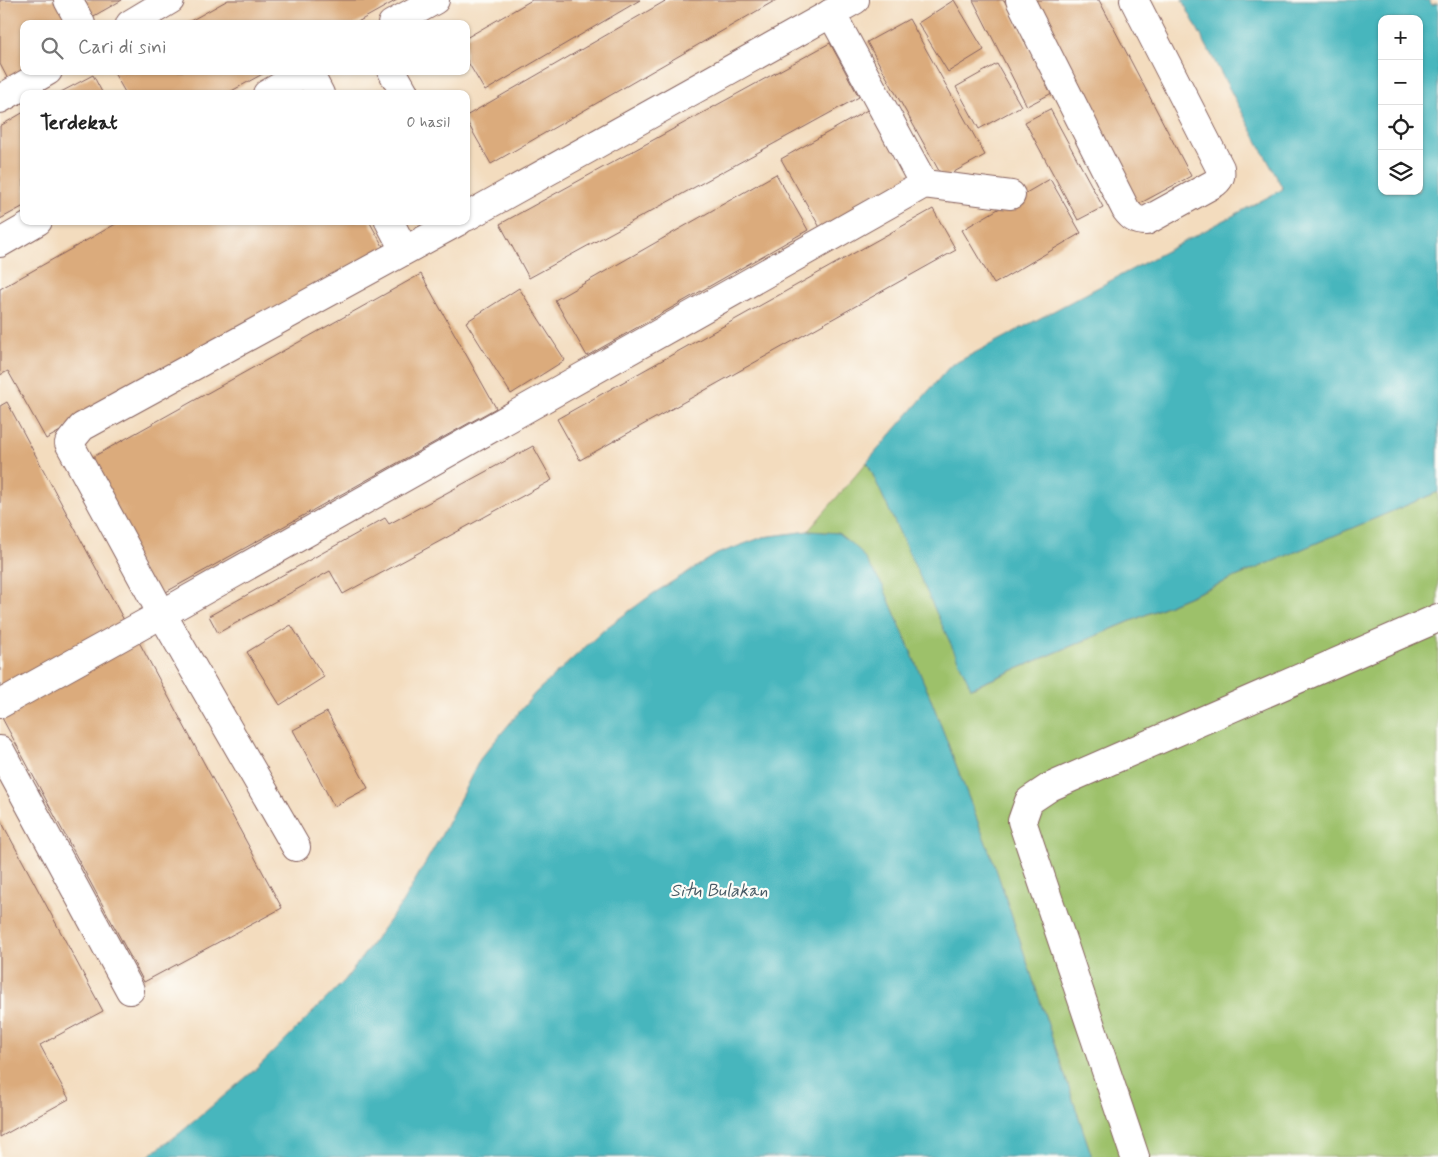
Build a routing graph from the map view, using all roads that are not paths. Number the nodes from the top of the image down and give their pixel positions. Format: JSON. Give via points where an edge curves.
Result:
{"nodes":[{"id":1,"x":68,"y":0,"type":"edge"},
{"id":2,"x":170,"y":0,"type":"edge"},
{"id":3,"x":435,"y":0,"type":"edge"},
{"id":4,"x":855,"y":0,"type":"edge"},
{"id":5,"x":1020,"y":0,"type":"edge"},
{"id":6,"x":1134,"y":0,"type":"edge"},
{"id":7,"x":831,"y":13,"type":"junction"},
{"id":8,"x":79,"y":20,"type":"edge"},
{"id":9,"x":137,"y":20,"type":"edge"},
{"id":10,"x":399,"y":20,"type":"edge"},
{"id":11,"x":40,"y":75,"type":"edge"},
{"id":12,"x":301,"y":75,"type":"edge"},
{"id":13,"x":310,"y":75,"type":"edge"},
{"id":14,"x":394,"y":75,"type":"edge"},
{"id":15,"x":274,"y":90,"type":"edge"},
{"id":16,"x":318,"y":90,"type":"edge"},
{"id":17,"x":403,"y":90,"type":"edge"},
{"id":18,"x":1,"y":95,"type":"edge"},
{"id":19,"x":924,"y":184,"type":"junction"},
{"id":20,"x":1011,"y":195,"type":"dead end"},
{"id":21,"x":470,"y":212,"type":"edge"},
{"id":22,"x":31,"y":225,"type":"edge"},
{"id":23,"x":391,"y":225,"type":"edge"},
{"id":24,"x":447,"y":225,"type":"edge"},
{"id":25,"x":0,"y":243,"type":"edge"},
{"id":26,"x":404,"y":250,"type":"junction"},
{"id":27,"x":162,"y":614,"type":"junction"},
{"id":28,"x":1438,"y":618,"type":"edge"},
{"id":29,"x":0,"y":704,"type":"edge"},
{"id":30,"x":0,"y":750,"type":"edge"},
{"id":31,"x":296,"y":847,"type":"dead end"},
{"id":32,"x":130,"y":990,"type":"dead end"},
{"id":33,"x":1135,"y":1157,"type":"edge"}],
"edges":[{"from":1,"to":8,"type":"street"},
{"from":2,"to":9,"type":"street"},
{"from":3,"to":10,"type":"street"},
{"from":4,"to":7,"type":"street"},
{"from":5,"to":6,"type":"street","via":[[1126,210],[1139,221],[1146,221],[1215,183],[1221,174]]},
{"from":7,"to":19,"type":"street"},
{"from":7,"to":21,"type":"street"},
{"from":11,"to":18,"type":"street"},
{"from":12,"to":15,"type":"street"},
{"from":13,"to":16,"type":"street"},
{"from":14,"to":17,"type":"street"},
{"from":19,"to":20,"type":"street"},
{"from":19,"to":27,"type":"street"},
{"from":22,"to":25,"type":"street"},
{"from":23,"to":26,"type":"street"},
{"from":24,"to":26,"type":"street"},
{"from":26,"to":27,"type":"street","via":[[82,427],[68,443]]},
{"from":27,"to":29,"type":"street"},
{"from":27,"to":31,"type":"street"},
{"from":28,"to":33,"type":"street","via":[[1050,787],[1029,801],[1022,821]]},
{"from":30,"to":32,"type":"street"}]}
